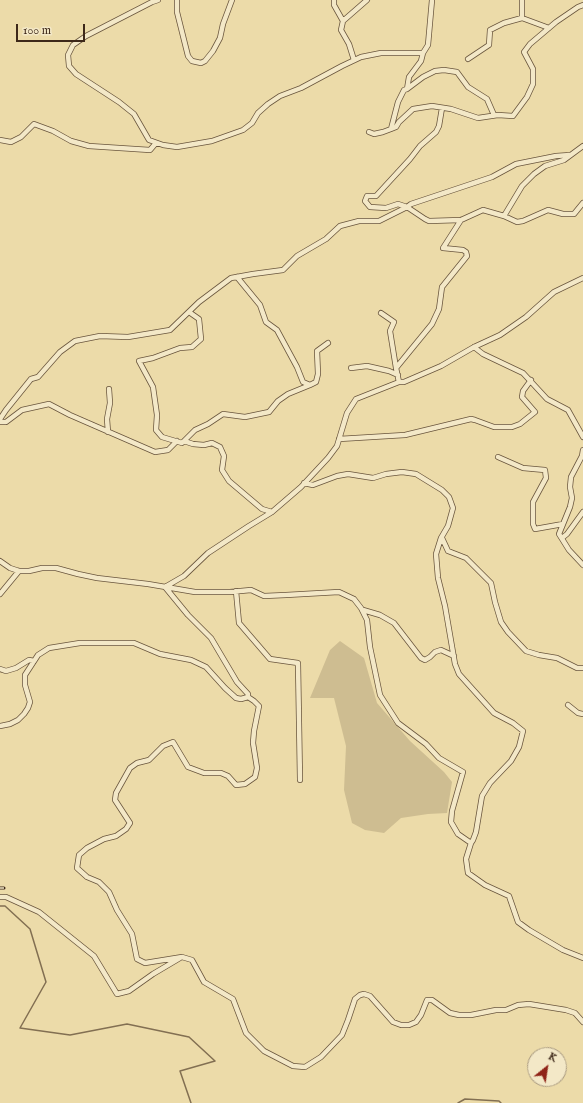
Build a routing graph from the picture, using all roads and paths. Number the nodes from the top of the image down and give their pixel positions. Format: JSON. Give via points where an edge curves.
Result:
{"nodes":[{"id":1,"x":158,"y":0,"type":"edge"},
{"id":2,"x":177,"y":0,"type":"edge"},
{"id":3,"x":232,"y":0,"type":"edge"},
{"id":4,"x":334,"y":0,"type":"edge"},
{"id":5,"x":366,"y":0,"type":"edge"},
{"id":6,"x":432,"y":0,"type":"edge"},
{"id":7,"x":522,"y":0,"type":"edge"},
{"id":8,"x":583,"y":5,"type":"edge"},
{"id":9,"x":522,"y":18,"type":"junction"},
{"id":10,"x":343,"y":21,"type":"junction"},
{"id":11,"x":549,"y":28,"type":"junction"},
{"id":12,"x":423,"y":53,"type":"junction"},
{"id":13,"x":468,"y":59,"type":"dead end"},
{"id":14,"x":354,"y":60,"type":"junction"},
{"id":15,"x":407,"y":89,"type":"junction"},
{"id":16,"x":442,"y":108,"type":"junction"},
{"id":17,"x":494,"y":116,"type":"junction"},
{"id":18,"x":391,"y":129,"type":"junction"},
{"id":19,"x":369,"y":132,"type":"dead end"},
{"id":20,"x":0,"y":140,"type":"edge"},
{"id":21,"x":156,"y":143,"type":"junction"},
{"id":22,"x":583,"y":146,"type":"edge"},
{"id":23,"x":570,"y":155,"type":"junction"},
{"id":24,"x":583,"y":203,"type":"edge"},
{"id":25,"x":408,"y":207,"type":"junction"},
{"id":26,"x":504,"y":216,"type":"junction"},
{"id":27,"x":461,"y":220,"type":"junction"},
{"id":28,"x":237,"y":277,"type":"junction"},
{"id":29,"x":583,"y":278,"type":"edge"},
{"id":30,"x":189,"y":312,"type":"junction"},
{"id":31,"x":381,"y":313,"type":"dead end"},
{"id":32,"x":328,"y":343,"type":"dead end"},
{"id":33,"x":474,"y":347,"type":"junction"},
{"id":34,"x":350,"y":368,"type":"dead end"},
{"id":35,"x":396,"y":368,"type":"junction"},
{"id":36,"x":398,"y":375,"type":"junction"},
{"id":37,"x":531,"y":380,"type":"junction"},
{"id":38,"x":399,"y":382,"type":"junction"},
{"id":39,"x":310,"y":385,"type":"junction"},
{"id":40,"x":109,"y":389,"type":"dead end"},
{"id":41,"x":0,"y":420,"type":"edge"},
{"id":42,"x":108,"y":432,"type":"junction"},
{"id":43,"x":583,"y":437,"type":"edge"},
{"id":44,"x":339,"y":439,"type":"junction"},
{"id":45,"x":177,"y":441,"type":"junction"},
{"id":46,"x":184,"y":441,"type":"junction"},
{"id":47,"x":583,"y":450,"type":"edge"},
{"id":48,"x":498,"y":457,"type":"dead end"},
{"id":49,"x":304,"y":484,"type":"junction"},
{"id":50,"x":272,"y":512,"type":"junction"},
{"id":51,"x":583,"y":512,"type":"edge"},
{"id":52,"x":563,"y":524,"type":"junction"},
{"id":53,"x":441,"y":538,"type":"junction"},
{"id":54,"x":562,"y":538,"type":"junction"},
{"id":55,"x":0,"y":561,"type":"edge"},
{"id":56,"x":583,"y":564,"type":"edge"},
{"id":57,"x":19,"y":571,"type":"junction"},
{"id":58,"x":165,"y":587,"type":"junction"},
{"id":59,"x":236,"y":592,"type":"junction"},
{"id":60,"x":0,"y":594,"type":"edge"},
{"id":61,"x":363,"y":610,"type":"junction"},
{"id":62,"x":454,"y":656,"type":"junction"},
{"id":63,"x":34,"y":661,"type":"junction"},
{"id":64,"x":583,"y":668,"type":"edge"},
{"id":65,"x":0,"y":669,"type":"edge"},
{"id":66,"x":248,"y":697,"type":"junction"},
{"id":67,"x":568,"y":705,"type":"dead end"},
{"id":68,"x":583,"y":714,"type":"edge"},
{"id":69,"x":0,"y":726,"type":"edge"},
{"id":70,"x":300,"y":780,"type":"dead end"},
{"id":71,"x":471,"y":844,"type":"junction"},
{"id":72,"x":0,"y":896,"type":"edge"},
{"id":73,"x":182,"y":957,"type":"junction"},
{"id":74,"x":583,"y":958,"type":"edge"},
{"id":75,"x":583,"y":1022,"type":"edge"}],
"edges":[{"from":1,"to":21,"type":"street","via":[[86,36],[73,45],[68,55],[69,66],[76,74],[134,114],[149,140]]},
{"from":2,"to":3,"type":"street","via":[[177,12],[188,56],[192,61],[202,63],[220,38]]},
{"from":4,"to":10,"type":"street"},
{"from":5,"to":10,"type":"street"},
{"from":6,"to":12,"type":"street","via":[[428,45]]},
{"from":7,"to":9,"type":"street"},
{"from":8,"to":11,"type":"street"},
{"from":9,"to":11,"type":"street"},
{"from":9,"to":13,"type":"street","via":[[490,30],[489,45]]},
{"from":10,"to":14,"type":"street","via":[[341,30]]},
{"from":11,"to":17,"type":"street","via":[[524,52],[532,69],[533,84],[527,97],[513,116]]},
{"from":12,"to":14,"type":"street","via":[[381,54]]},
{"from":12,"to":15,"type":"street","via":[[421,61],[409,78]]},
{"from":14,"to":21,"type":"street","via":[[280,96],[258,113],[252,123],[243,130],[212,141],[177,147]]},
{"from":15,"to":17,"type":"street","via":[[435,71],[457,72],[468,88],[487,99]]},
{"from":15,"to":18,"type":"street","via":[[398,102]]},
{"from":16,"to":17,"type":"street","via":[[478,118]]},
{"from":16,"to":18,"type":"street","via":[[432,106],[413,109]]},
{"from":16,"to":25,"type":"street","via":[[436,132],[420,146],[376,196],[367,196],[365,201],[370,208],[386,208],[398,204]]},
{"from":18,"to":19,"type":"street","via":[[374,134]]},
{"from":20,"to":21,"type":"street","via":[[11,142],[21,137],[34,124],[71,141],[89,146],[150,150]]},
{"from":22,"to":23,"type":"street"},
{"from":23,"to":25,"type":"street","via":[[516,164],[492,177]]},
{"from":23,"to":26,"type":"street","via":[[534,174],[522,186]]},
{"from":24,"to":26,"type":"street","via":[[574,214],[548,210],[517,222]]},
{"from":25,"to":27,"type":"street","via":[[429,220]]},
{"from":25,"to":28,"type":"street","via":[[379,221],[358,221],[340,226],[326,239],[297,256],[283,270]]},
{"from":26,"to":27,"type":"street","via":[[484,210]]},
{"from":27,"to":35,"type":"street","via":[[443,248],[463,250],[467,256],[442,286],[439,309],[432,324]]},
{"from":28,"to":30,"type":"street","via":[[231,278]]},
{"from":28,"to":39,"type":"street","via":[[260,305],[266,322],[277,330],[303,382]]},
{"from":29,"to":33,"type":"street","via":[[554,292],[526,317],[500,335]]},
{"from":30,"to":41,"type":"street","via":[[170,330],[128,337],[100,336],[75,341],[60,352],[38,377],[31,379]]},
{"from":30,"to":45,"type":"street","via":[[198,319],[201,339],[192,347],[180,348],[139,361],[153,387],[157,415],[156,430],[162,437]]},
{"from":31,"to":35,"type":"street","via":[[394,322],[390,331]]},
{"from":32,"to":39,"type":"street","via":[[317,351],[318,374],[316,382]]},
{"from":33,"to":37,"type":"street","via":[[523,373]]},
{"from":33,"to":38,"type":"street","via":[[441,366]]},
{"from":34,"to":36,"type":"street","via":[[367,366]]},
{"from":35,"to":36,"type":"street"},
{"from":36,"to":38,"type":"street"},
{"from":37,"to":43,"type":"street","via":[[547,399],[568,410]]},
{"from":37,"to":44,"type":"street","via":[[522,397],[535,412],[512,427],[494,427],[470,419],[405,435]]},
{"from":38,"to":44,"type":"street","via":[[356,399],[347,413]]},
{"from":39,"to":46,"type":"street","via":[[288,394],[269,412],[245,417],[223,414],[195,430]]},
{"from":40,"to":42,"type":"street"},
{"from":41,"to":42,"type":"street","via":[[6,422],[22,410],[49,404]]},
{"from":42,"to":45,"type":"street","via":[[155,452],[168,450]]},
{"from":44,"to":49,"type":"street","via":[[328,458]]},
{"from":45,"to":46,"type":"street"},
{"from":46,"to":50,"type":"street","via":[[204,445],[212,443],[220,447],[224,456],[222,470],[229,481],[262,509]]},
{"from":47,"to":52,"type":"street","via":[[571,477],[572,498]]},
{"from":48,"to":52,"type":"street","via":[[523,468],[546,470],[546,478],[534,502],[533,524],[535,529]]},
{"from":49,"to":50,"type":"street"},
{"from":49,"to":53,"type":"street","via":[[313,485],[348,474],[373,478],[402,472],[416,474],[449,497],[453,508],[448,526]]},
{"from":50,"to":58,"type":"street","via":[[208,553],[184,576]]},
{"from":51,"to":54,"type":"street"},
{"from":52,"to":54,"type":"street","via":[[559,534]]},
{"from":53,"to":62,"type":"street","via":[[436,554],[438,578]]},
{"from":53,"to":64,"type":"street","via":[[448,551],[466,558],[491,583],[501,622],[526,651],[557,658],[577,668]]},
{"from":54,"to":56,"type":"street","via":[[569,550]]},
{"from":55,"to":57,"type":"street"},
{"from":57,"to":58,"type":"street","via":[[56,568],[97,578]]},
{"from":57,"to":60,"type":"street"},
{"from":58,"to":59,"type":"street","via":[[195,592]]},
{"from":58,"to":66,"type":"street","via":[[211,638]]},
{"from":59,"to":61,"type":"street","via":[[251,590],[264,596],[339,592],[354,599]]},
{"from":59,"to":70,"type":"street","via":[[239,624],[270,659],[298,663]]},
{"from":61,"to":62,"type":"street","via":[[394,623],[421,658],[425,660],[441,650]]},
{"from":61,"to":71,"type":"street","via":[[380,695],[398,723],[426,744],[439,758],[463,772],[451,822],[458,834]]},
{"from":62,"to":71,"type":"street","via":[[459,674],[479,698],[494,713],[513,723],[523,732],[520,747],[482,796],[476,832]]},
{"from":63,"to":65,"type":"street","via":[[29,660],[16,668]]},
{"from":63,"to":66,"type":"street","via":[[43,651],[56,646],[80,643],[134,643],[160,654],[199,663],[213,673],[224,688],[236,698]]},
{"from":63,"to":69,"type":"street","via":[[26,675],[30,702],[28,708],[18,720]]},
{"from":66,"to":73,"type":"street","via":[[259,706],[253,743],[257,768],[255,777],[245,784],[236,785],[228,776],[221,773],[204,773],[188,767],[173,742],[163,746],[149,760],[130,768],[116,793],[115,800],[130,823],[126,829],[87,848],[79,855],[77,868],[109,892],[132,934],[138,959],[145,963]]},
{"from":67,"to":68,"type":"street"},
{"from":71,"to":74,"type":"street","via":[[466,859],[468,873],[485,885],[509,896],[518,922],[564,950]]},
{"from":72,"to":73,"type":"street","via":[[39,912],[94,956],[117,994],[129,991]]},
{"from":73,"to":75,"type":"street","via":[[192,960],[204,982],[232,999],[246,1033],[264,1051],[293,1066],[305,1067],[321,1057],[342,1035],[355,999],[364,994],[370,996],[393,1022],[401,1025],[416,1022],[422,1015],[427,1000],[432,1000],[450,1013],[459,1015],[471,1016],[529,1004],[566,1010],[575,1013]]}]}
